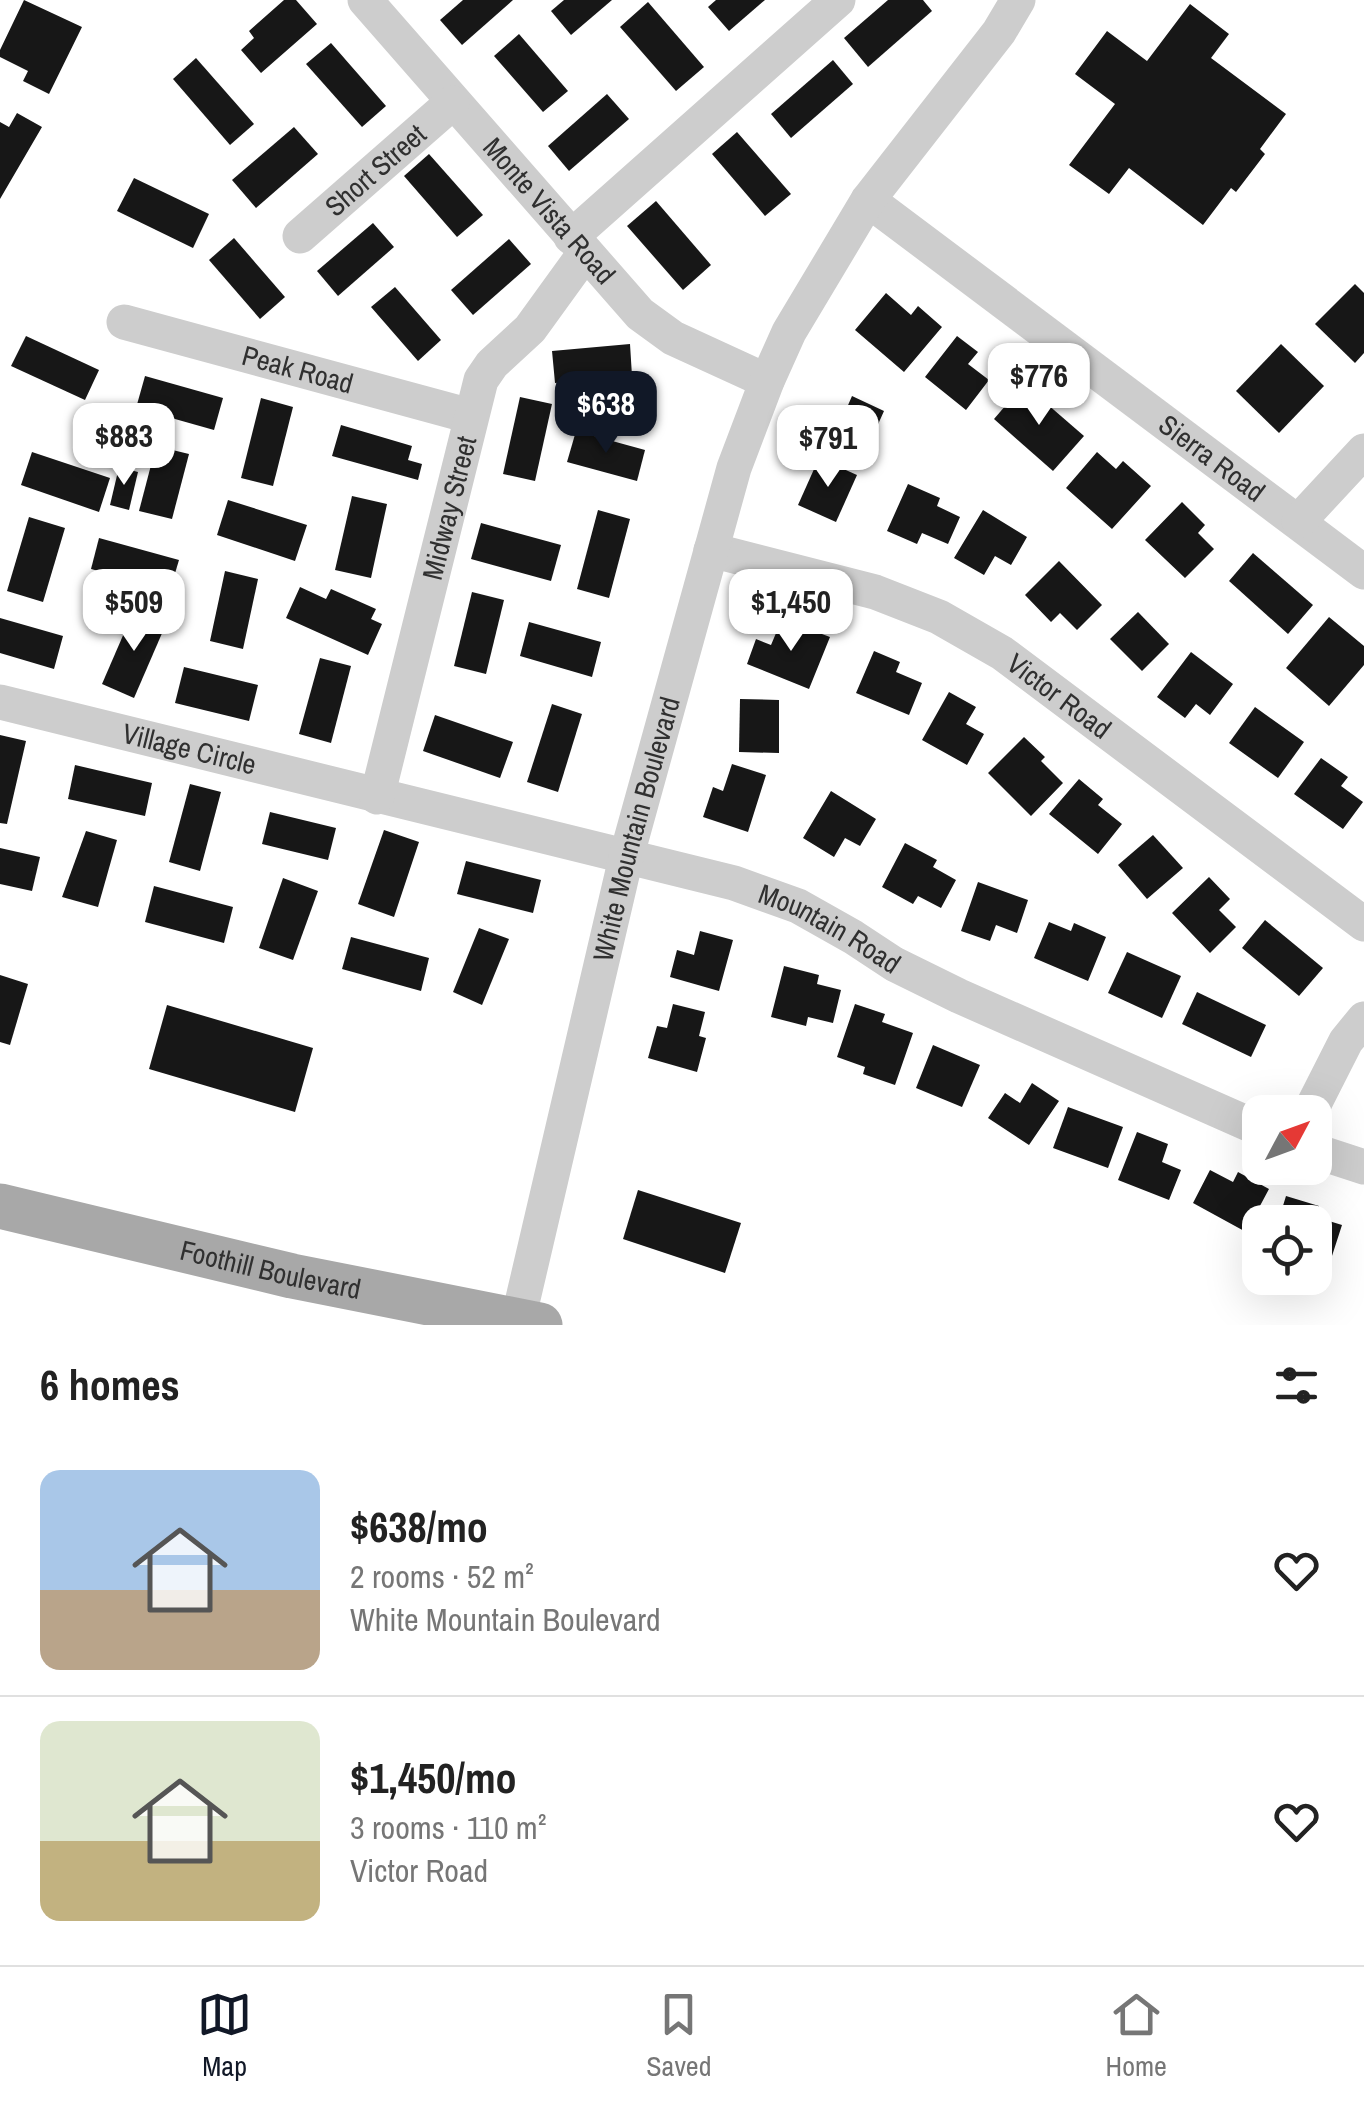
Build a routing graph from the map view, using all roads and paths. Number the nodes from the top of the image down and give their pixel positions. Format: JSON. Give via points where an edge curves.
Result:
{"nodes":[{"id":1,"x":364,"y":0,"type":"edge"},
{"id":2,"x":838,"y":0,"type":"edge"},
{"id":3,"x":1018,"y":0,"type":"edge"},
{"id":4,"x":452,"y":103,"type":"junction"},
{"id":5,"x":868,"y":200,"type":"junction"},
{"id":6,"x":300,"y":236,"type":"dead end"},
{"id":7,"x":578,"y":245,"type":"junction"},
{"id":8,"x":124,"y":322,"type":"dead end"},
{"id":9,"x":766,"y":381,"type":"junction"},
{"id":10,"x":470,"y":416,"type":"junction"},
{"id":11,"x":1364,"y":451,"type":"edge"},
{"id":12,"x":1298,"y":521,"type":"junction"},
{"id":13,"x":711,"y":550,"type":"junction"},
{"id":14,"x":1364,"y":572,"type":"edge"},
{"id":15,"x":0,"y":702,"type":"edge"},
{"id":16,"x":378,"y":797,"type":"junction"},
{"id":17,"x":626,"y":858,"type":"junction"},
{"id":18,"x":1364,"y":924,"type":"edge"},
{"id":19,"x":1364,"y":1019,"type":"edge"},
{"id":20,"x":1319,"y":1095,"type":"edge"},
{"id":21,"x":1242,"y":1120,"type":"edge"},
{"id":22,"x":1332,"y":1157,"type":"edge"},
{"id":23,"x":1364,"y":1167,"type":"edge"},
{"id":24,"x":0,"y":1206,"type":"edge"},
{"id":25,"x":529,"y":1322,"type":"edge"}],
"edges":[{"from":1,"to":4,"type":"street","name":"Monte Vista Road"},
{"from":2,"to":7,"type":"street","name":"Midway Street"},
{"from":3,"to":5,"type":"street","name":"White Mountain Boulevard"},
{"from":4,"to":6,"type":"street","name":"Short Street"},
{"from":4,"to":7,"type":"street","name":"Monte Vista Road"},
{"from":5,"to":9,"type":"street","name":"White Mountain Boulevard"},
{"from":5,"to":12,"type":"street","name":"Sierra Road"},
{"from":7,"to":9,"type":"street","name":"Monte Vista Road","via":[[640,314],[673,338]]},
{"from":7,"to":10,"type":"street","name":"Midway Street","via":[[530,329],[481,380]]},
{"from":8,"to":10,"type":"street","name":"Peak Road"},
{"from":9,"to":13,"type":"street","name":"White Mountain Boulevard"},
{"from":10,"to":16,"type":"street","name":"Midway Street"},
{"from":11,"to":12,"type":"street"},
{"from":12,"to":14,"type":"street","name":"Sierra Road"},
{"from":13,"to":17,"type":"street","name":"White Mountain Boulevard"},
{"from":13,"to":18,"type":"street","name":"Victor Road","via":[[876,592],[940,617],[1002,653]]},
{"from":15,"to":16,"type":"street","name":"Village Circle"},
{"from":16,"to":17,"type":"street","name":"Mountain Road"},
{"from":17,"to":21,"type":"street","name":"Mountain Road","via":[[798,906],[958,996]]},
{"from":17,"to":25,"type":"street","name":"White Mountain Boulevard"},
{"from":19,"to":20,"type":"street"},
{"from":22,"to":23,"type":"street"},
{"from":24,"to":25,"type":"main road","name":"Foothill Boulevard","via":[[292,1276]]}]}
